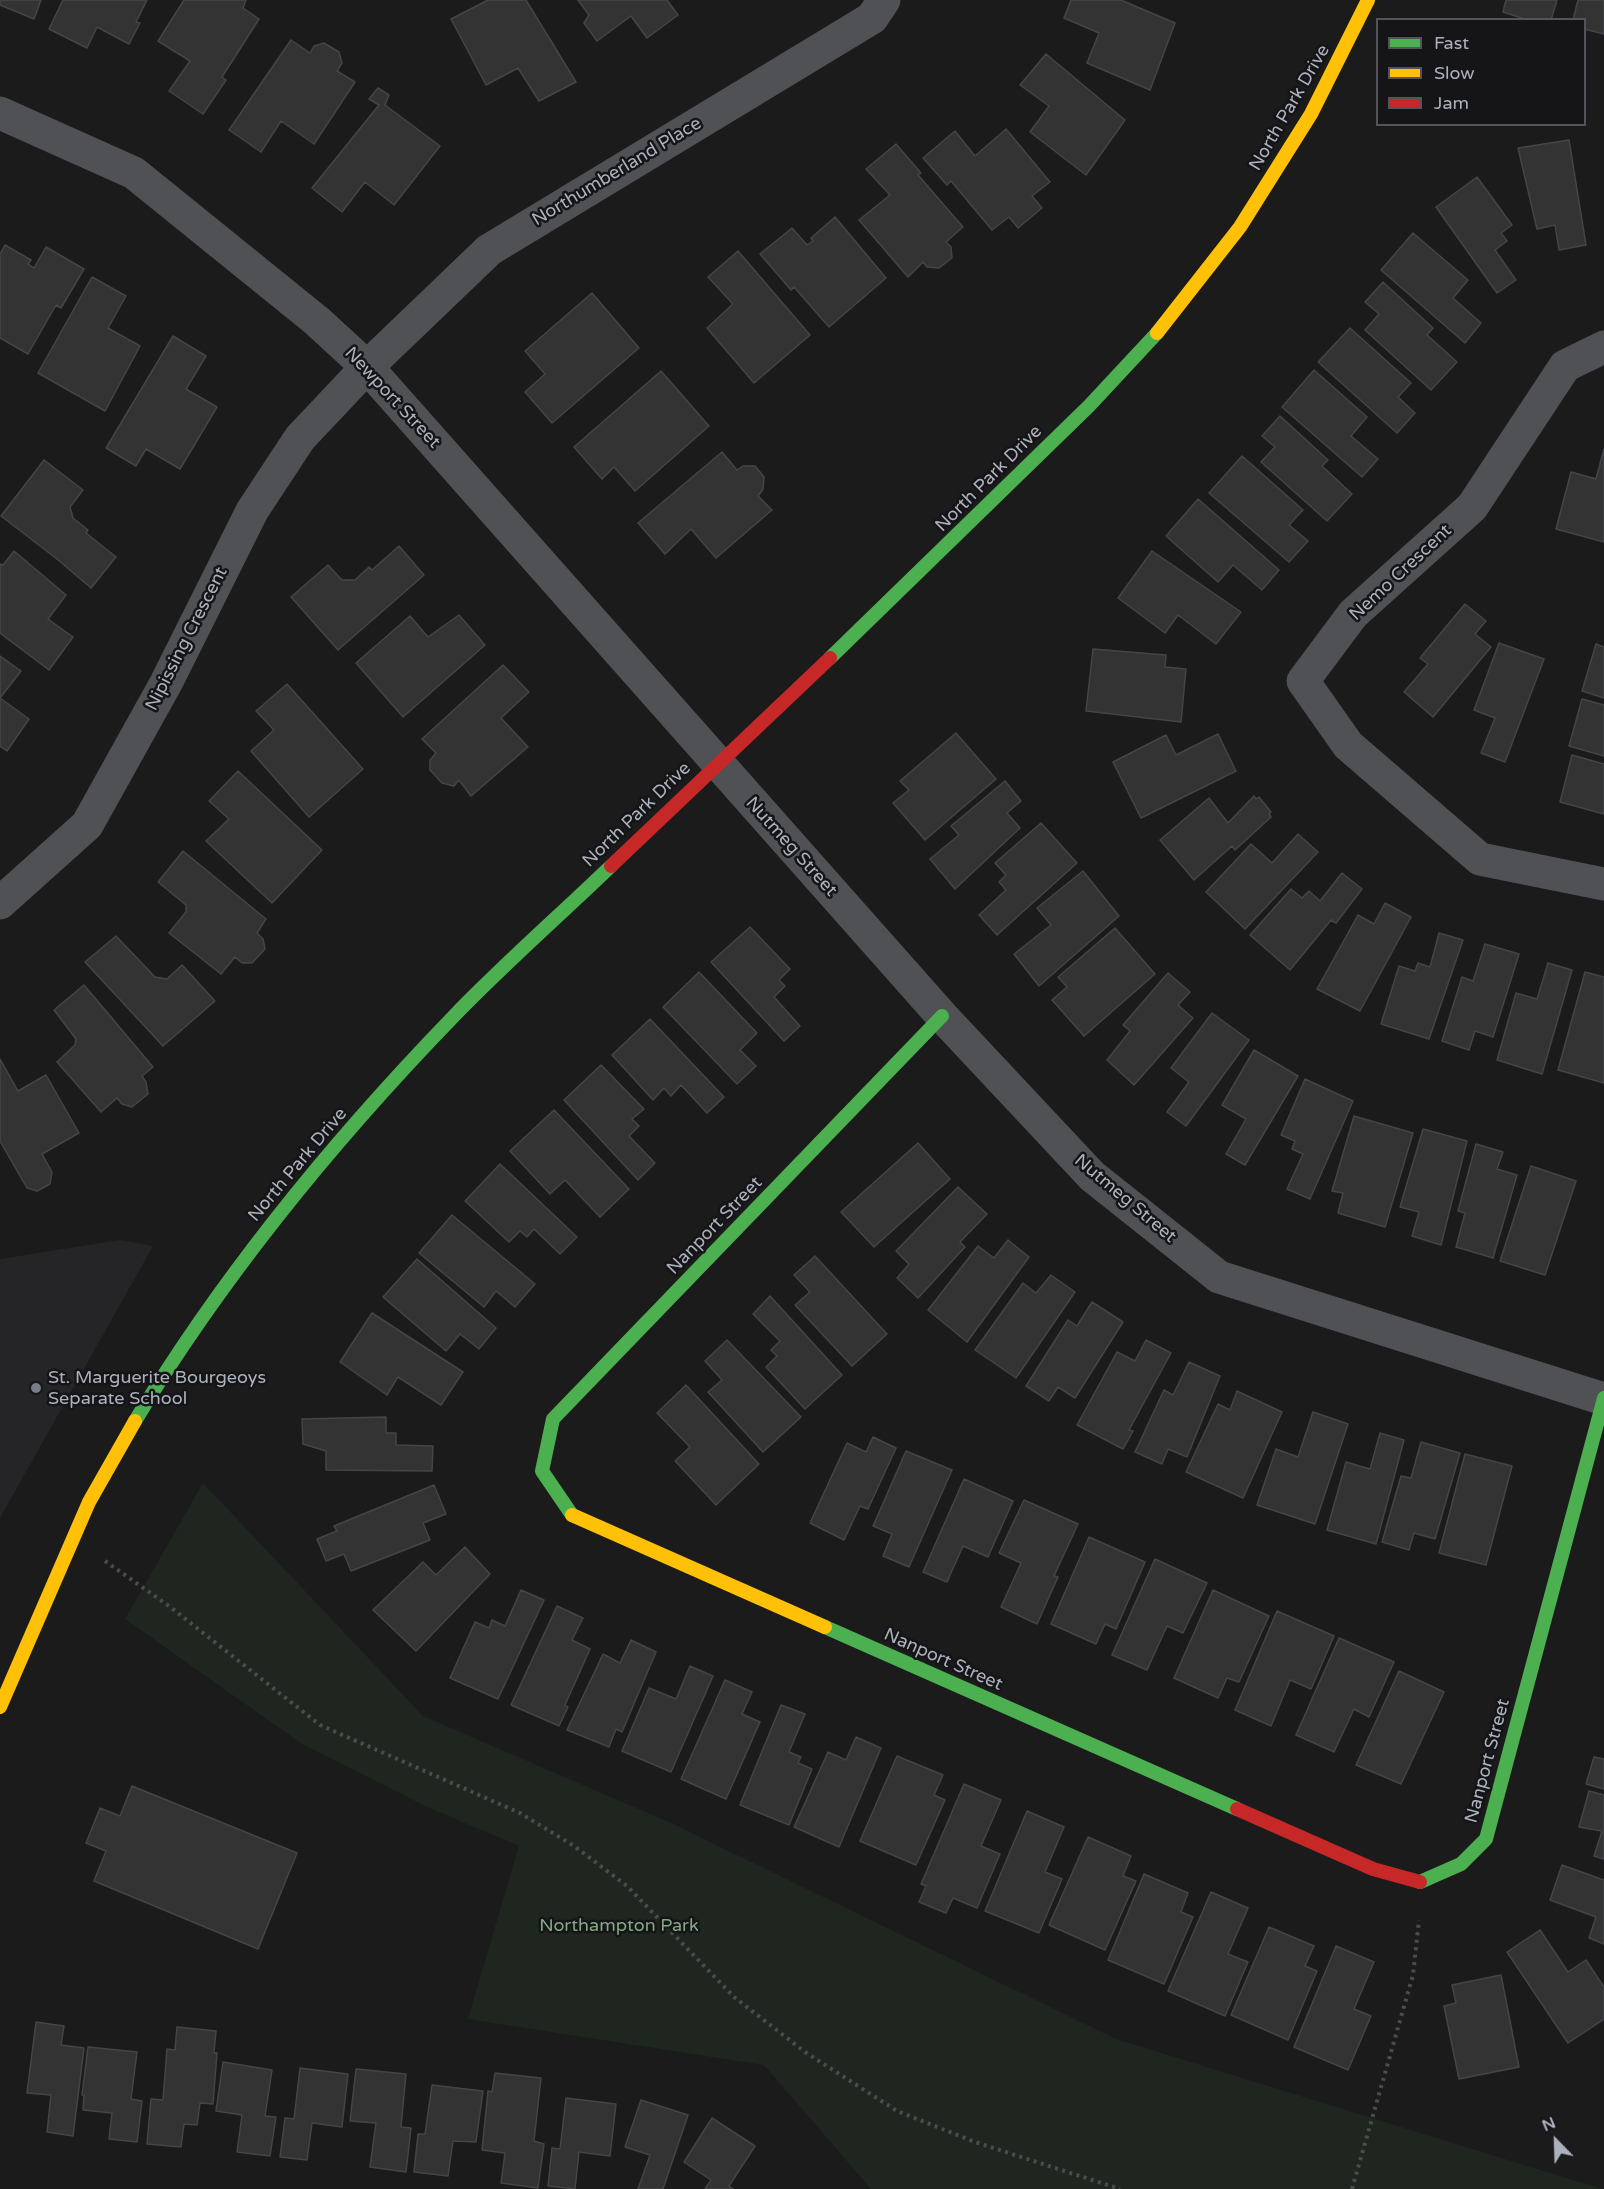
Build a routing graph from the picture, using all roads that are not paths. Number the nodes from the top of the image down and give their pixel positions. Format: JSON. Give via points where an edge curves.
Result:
{"nodes":[{"id":1,"x":884,"y":0,"type":"edge"},
{"id":2,"x":1368,"y":0,"type":"edge"},
{"id":3,"x":0,"y":113,"type":"edge"},
{"id":4,"x":1604,"y":347,"type":"edge"},
{"id":5,"x":367,"y":366,"type":"junction"},
{"id":6,"x":717,"y":764,"type":"junction"},
{"id":7,"x":1604,"y":884,"type":"edge"},
{"id":8,"x":0,"y":903,"type":"edge"},
{"id":9,"x":942,"y":1016,"type":"junction"},
{"id":10,"x":1604,"y":1398,"type":"edge"},
{"id":11,"x":0,"y":1707,"type":"edge"}],
"edges":[{"from":1,"to":5,"type":"street","name":"Northumberland Place","via":[[872,18],[489,250]]},
{"from":2,"to":6,"type":"main road","name":"North Park Drive","via":[[1311,114],[1240,226],[1169,320],[1089,406]]},
{"from":3,"to":5,"type":"street","name":"Newport Street","via":[[134,173]]},
{"from":4,"to":7,"type":"street","name":"Nemo Crescent","via":[[1565,366],[1472,507],[1353,614],[1303,681],[1348,745],[1480,859]]},
{"from":5,"to":6,"type":"street","name":"Newport Street"},
{"from":5,"to":8,"type":"street","name":"Nipissing Crescent","via":[[300,438],[252,512],[166,683],[87,825]]},
{"from":6,"to":9,"type":"street","name":"Nutmeg Street"},
{"from":6,"to":11,"type":"main road","name":"North Park Drive","via":[[454,1016],[286,1204],[204,1313],[89,1502]]},
{"from":9,"to":10,"type":"street","name":"Nutmeg Street","via":[[1092,1176],[1220,1277]]},
{"from":9,"to":10,"type":"main road","name":"Nanport Street","via":[[553,1419],[542,1471],[571,1515],[1362,1865],[1422,1883],[1461,1864],[1486,1839]]}]}
